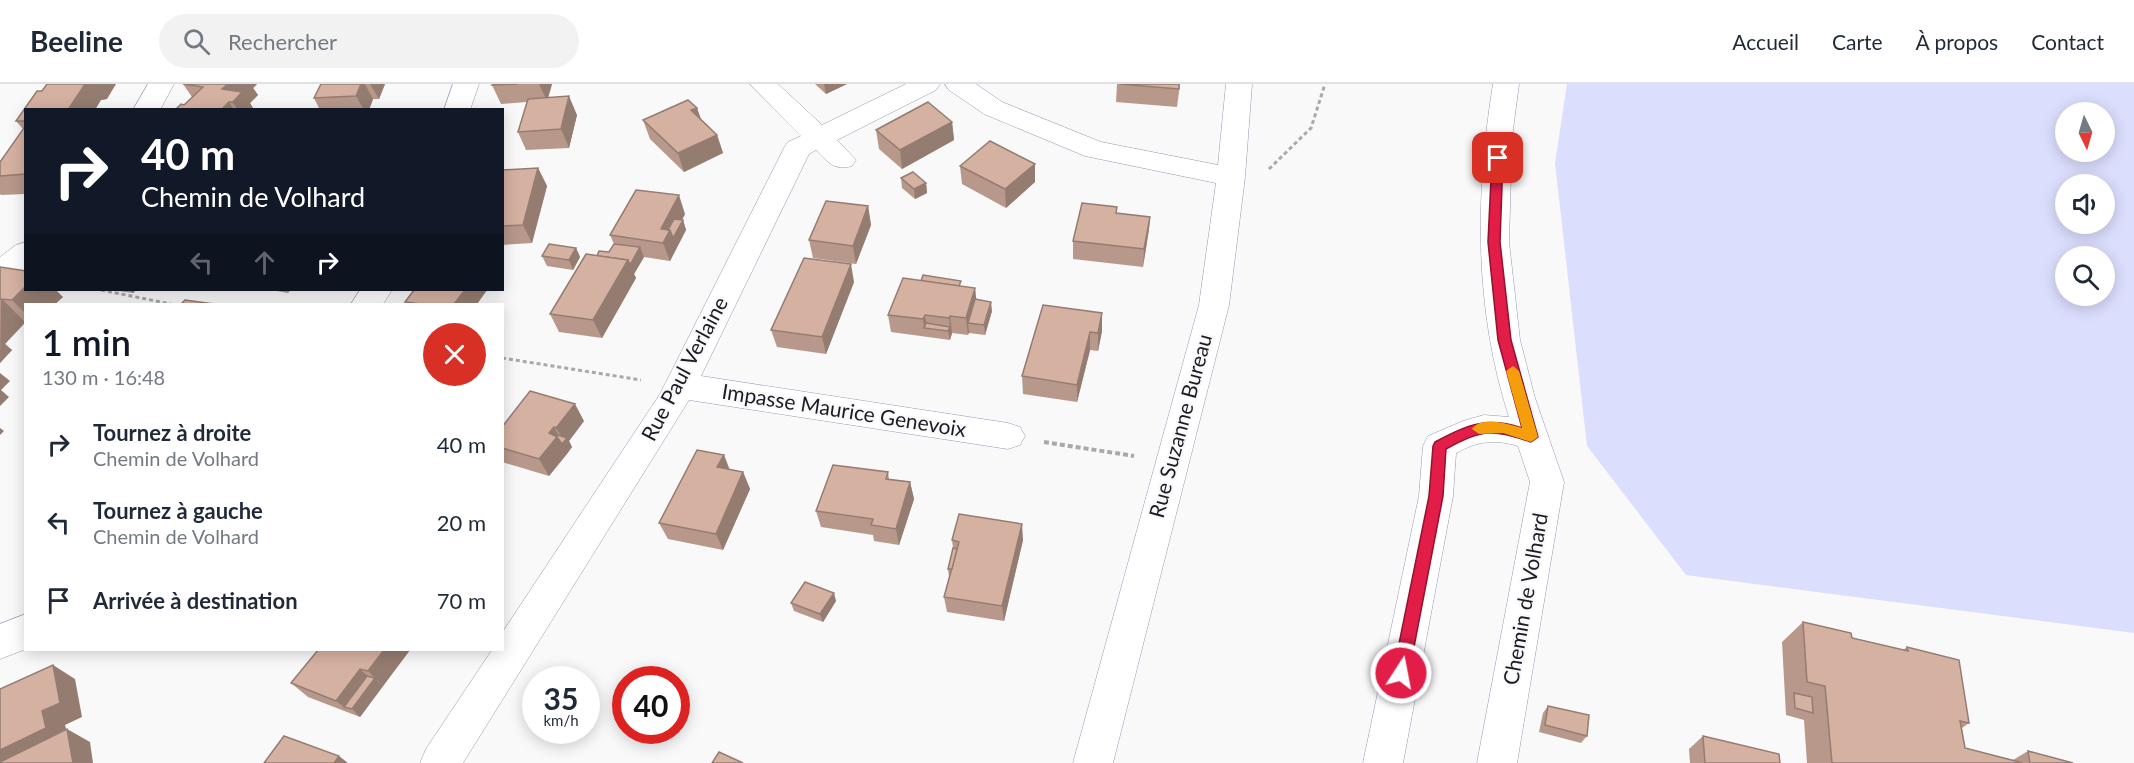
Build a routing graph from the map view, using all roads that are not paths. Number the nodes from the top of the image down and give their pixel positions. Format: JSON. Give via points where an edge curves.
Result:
{"nodes":[{"id":1,"x":161,"y":84,"type":"edge"},
{"id":2,"x":466,"y":84,"type":"edge"},
{"id":3,"x":763,"y":84,"type":"edge"},
{"id":4,"x":927,"y":84,"type":"edge"},
{"id":5,"x":958,"y":84,"type":"edge"},
{"id":6,"x":1239,"y":84,"type":"edge"},
{"id":7,"x":1506,"y":84,"type":"edge"},
{"id":8,"x":147,"y":108,"type":"edge"},
{"id":9,"x":458,"y":108,"type":"edge"},
{"id":10,"x":819,"y":138,"type":"junction"},
{"id":11,"x":842,"y":160,"type":"dead end"},
{"id":12,"x":1231,"y":177,"type":"junction"},
{"id":13,"x":24,"y":254,"type":"edge"},
{"id":14,"x":0,"y":273,"type":"edge"},
{"id":15,"x":681,"y":386,"type":"junction"},
{"id":16,"x":1008,"y":436,"type":"road end"},
{"id":17,"x":1531,"y":437,"type":"junction"},
{"id":18,"x":24,"y":632,"type":"edge"},
{"id":19,"x":0,"y":642,"type":"edge"},
{"id":20,"x":440,"y":763,"type":"edge"},
{"id":21,"x":1093,"y":763,"type":"edge"},
{"id":22,"x":1383,"y":763,"type":"edge"},
{"id":23,"x":1497,"y":763,"type":"edge"}],
"edges":[{"from":1,"to":8,"type":"street"},
{"from":2,"to":9,"type":"street"},
{"from":3,"to":10,"type":"street"},
{"from":4,"to":10,"type":"street","name":"Rue Paul Verlaine"},
{"from":5,"to":12,"type":"street","via":[[993,108],[1095,150]]},
{"from":6,"to":12,"type":"street","name":"Rue Suzanne Bureau"},
{"from":7,"to":17,"type":"street","name":"Chemin de Volhard","via":[[1498,137],[1494,242],[1504,340]]},
{"from":10,"to":11,"type":"street"},
{"from":10,"to":15,"type":"street","name":"Rue Paul Verlaine","via":[[798,148]]},
{"from":12,"to":21,"type":"street","name":"Rue Suzanne Bureau","via":[[1214,306]]},
{"from":13,"to":14,"type":"street"},
{"from":15,"to":16,"type":"street","name":"Impasse Maurice Genevoix"},
{"from":15,"to":20,"type":"street","name":"Rue Paul Verlaine"},
{"from":17,"to":22,"type":"street","via":[[1503,427],[1470,429],[1440,446],[1436,496]]},
{"from":17,"to":23,"type":"street","name":"Chemin de Volhard","via":[[1548,483]]},
{"from":18,"to":19,"type":"street"}]}
